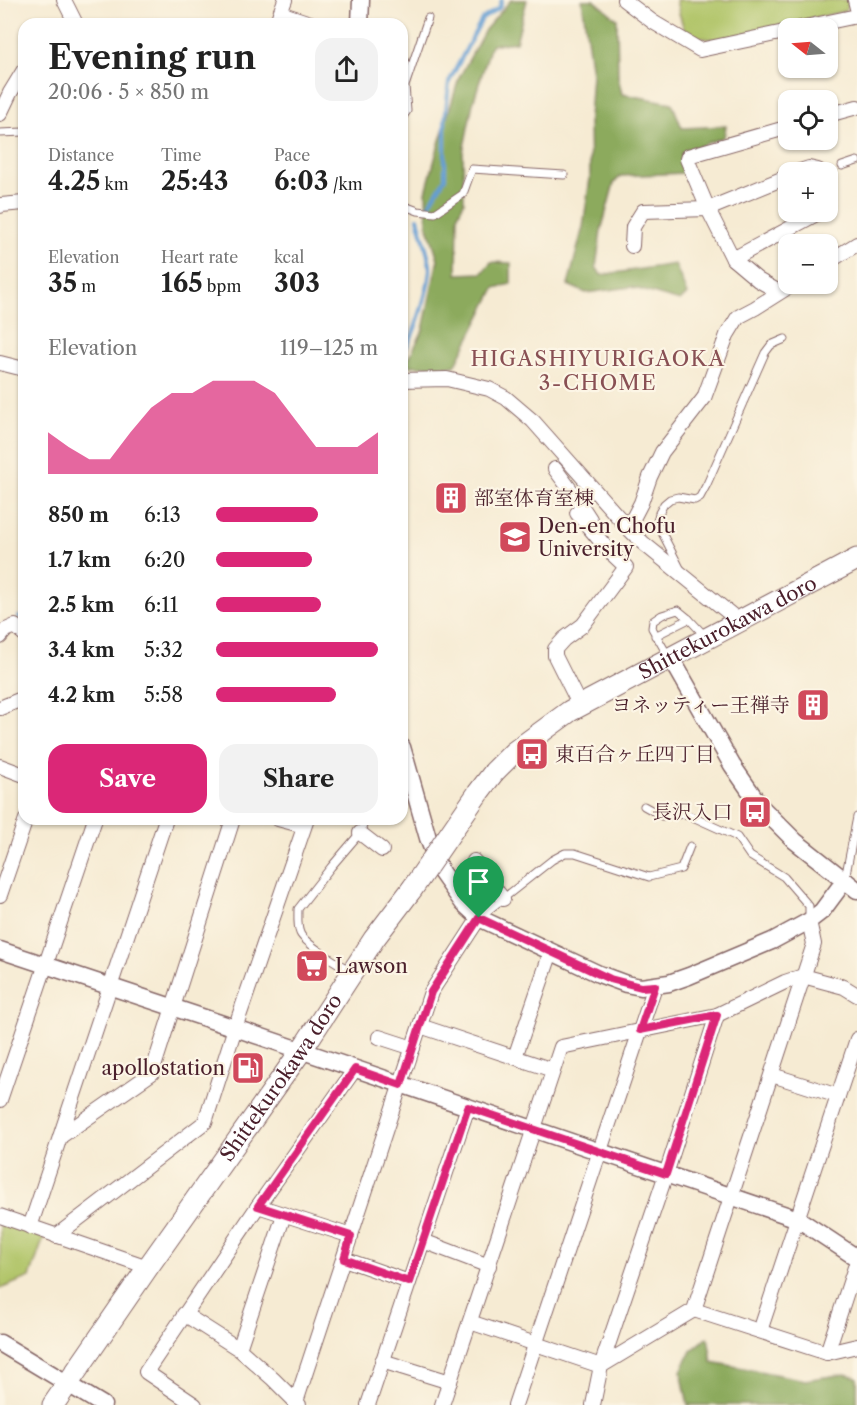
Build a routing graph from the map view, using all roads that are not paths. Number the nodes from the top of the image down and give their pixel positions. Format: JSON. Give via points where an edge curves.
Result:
{"nodes":[{"id":1,"x":64,"y":0,"type":"edge"},
{"id":2,"x":361,"y":0,"type":"edge"},
{"id":3,"x":624,"y":0,"type":"edge"},
{"id":4,"x":855,"y":0,"type":"edge"},
{"id":5,"x":857,"y":9,"type":"edge"},
{"id":6,"x":280,"y":12,"type":"edge"},
{"id":7,"x":857,"y":16,"type":"edge"},
{"id":8,"x":73,"y":18,"type":"edge"},
{"id":9,"x":296,"y":18,"type":"edge"},
{"id":10,"x":360,"y":18,"type":"edge"},
{"id":11,"x":428,"y":18,"type":"dead end"},
{"id":12,"x":838,"y":20,"type":"edge"},
{"id":13,"x":778,"y":33,"type":"edge"},
{"id":14,"x":18,"y":77,"type":"edge"},
{"id":15,"x":408,"y":77,"type":"edge"},
{"id":16,"x":5,"y":91,"type":"edge"},
{"id":17,"x":857,"y":107,"type":"edge"},
{"id":18,"x":838,"y":112,"type":"edge"},
{"id":19,"x":0,"y":114,"type":"edge"},
{"id":20,"x":778,"y":130,"type":"edge"},
{"id":21,"x":0,"y":132,"type":"edge"},
{"id":22,"x":18,"y":132,"type":"edge"},
{"id":23,"x":857,"y":161,"type":"edge"},
{"id":24,"x":842,"y":166,"type":"dead end"},
{"id":25,"x":564,"y":175,"type":"dead end"},
{"id":26,"x":778,"y":180,"type":"edge"},
{"id":27,"x":18,"y":203,"type":"edge"},
{"id":28,"x":0,"y":206,"type":"edge"},
{"id":29,"x":408,"y":208,"type":"edge"},
{"id":30,"x":708,"y":209,"type":"junction"},
{"id":31,"x":801,"y":222,"type":"edge"},
{"id":32,"x":857,"y":244,"type":"edge"},
{"id":33,"x":633,"y":246,"type":"dead end"},
{"id":34,"x":838,"y":256,"type":"edge"},
{"id":35,"x":733,"y":259,"type":"junction"},
{"id":36,"x":778,"y":291,"type":"edge"},
{"id":37,"x":778,"y":293,"type":"edge"},
{"id":38,"x":785,"y":339,"type":"dead end"},
{"id":39,"x":0,"y":363,"type":"edge"},
{"id":40,"x":18,"y":368,"type":"edge"},
{"id":41,"x":408,"y":380,"type":"edge"},
{"id":42,"x":555,"y":469,"type":"dead end"},
{"id":43,"x":577,"y":513,"type":"dead end"},
{"id":44,"x":628,"y":528,"type":"junction"},
{"id":45,"x":595,"y":535,"type":"junction"},
{"id":46,"x":857,"y":559,"type":"edge"},
{"id":47,"x":684,"y":576,"type":"junction"},
{"id":48,"x":689,"y":619,"type":"junction"},
{"id":49,"x":739,"y":621,"type":"junction"},
{"id":50,"x":18,"y":629,"type":"edge"},
{"id":51,"x":655,"y":636,"type":"junction"},
{"id":52,"x":0,"y":637,"type":"edge"},
{"id":53,"x":707,"y":639,"type":"junction"},
{"id":54,"x":669,"y":658,"type":"junction"},
{"id":55,"x":18,"y":700,"type":"edge"},
{"id":56,"x":580,"y":706,"type":"junction"},
{"id":57,"x":0,"y":708,"type":"edge"},
{"id":58,"x":0,"y":766,"type":"edge"},
{"id":59,"x":408,"y":769,"type":"edge"},
{"id":60,"x":18,"y":773,"type":"edge"},
{"id":61,"x":644,"y":806,"type":"dead end"},
{"id":62,"x":857,"y":817,"type":"edge"},
{"id":63,"x":24,"y":825,"type":"edge"},
{"id":64,"x":93,"y":825,"type":"edge"},
{"id":65,"x":164,"y":825,"type":"edge"},
{"id":66,"x":231,"y":825,"type":"edge"},
{"id":67,"x":305,"y":825,"type":"edge"},
{"id":68,"x":363,"y":825,"type":"edge"},
{"id":69,"x":360,"y":833,"type":"junction"},
{"id":70,"x":690,"y":846,"type":"dead end"},
{"id":71,"x":382,"y":850,"type":"dead end"},
{"id":72,"x":474,"y":861,"type":"dead end"},
{"id":73,"x":851,"y":885,"type":"edge"},
{"id":74,"x":0,"y":895,"type":"edge"},
{"id":75,"x":504,"y":898,"type":"junction"},
{"id":76,"x":479,"y":918,"type":"junction"},
{"id":77,"x":809,"y":921,"type":"junction"},
{"id":78,"x":0,"y":950,"type":"edge"},
{"id":79,"x":551,"y":952,"type":"junction"},
{"id":80,"x":46,"y":965,"type":"junction"},
{"id":81,"x":352,"y":971,"type":"junction"},
{"id":82,"x":804,"y":976,"type":"junction"},
{"id":83,"x":110,"y":986,"type":"junction"},
{"id":84,"x":655,"y":986,"type":"junction"},
{"id":85,"x":857,"y":995,"type":"edge"},
{"id":86,"x":173,"y":1008,"type":"junction"},
{"id":87,"x":717,"y":1015,"type":"junction"},
{"id":88,"x":420,"y":1026,"type":"junction"},
{"id":89,"x":235,"y":1028,"type":"junction"},
{"id":90,"x":640,"y":1030,"type":"junction"},
{"id":91,"x":380,"y":1037,"type":"dead end"},
{"id":92,"x":857,"y":1039,"type":"edge"},
{"id":93,"x":413,"y":1048,"type":"junction"},
{"id":94,"x":301,"y":1051,"type":"junction"},
{"id":95,"x":515,"y":1057,"type":"junction"},
{"id":96,"x":355,"y":1069,"type":"junction"},
{"id":97,"x":553,"y":1070,"type":"junction"},
{"id":98,"x":772,"y":1075,"type":"junction"},
{"id":99,"x":401,"y":1085,"type":"junction"},
{"id":100,"x":838,"y":1096,"type":"junction"},
{"id":101,"x":0,"y":1100,"type":"edge"},
{"id":102,"x":468,"y":1107,"type":"junction"},
{"id":103,"x":533,"y":1129,"type":"junction"},
{"id":104,"x":60,"y":1137,"type":"junction"},
{"id":105,"x":600,"y":1152,"type":"junction"},
{"id":106,"x":666,"y":1174,"type":"junction"},
{"id":107,"x":731,"y":1196,"type":"junction"},
{"id":108,"x":258,"y":1206,"type":"junction"},
{"id":109,"x":284,"y":1215,"type":"junction"},
{"id":110,"x":0,"y":1216,"type":"edge"},
{"id":111,"x":798,"y":1219,"type":"junction"},
{"id":112,"x":30,"y":1227,"type":"junction"},
{"id":113,"x":56,"y":1236,"type":"junction"},
{"id":114,"x":351,"y":1236,"type":"junction"},
{"id":115,"x":423,"y":1241,"type":"junction"},
{"id":116,"x":344,"y":1259,"type":"junction"},
{"id":117,"x":857,"y":1259,"type":"edge"},
{"id":118,"x":489,"y":1266,"type":"junction"},
{"id":119,"x":148,"y":1267,"type":"junction"},
{"id":120,"x":409,"y":1282,"type":"junction"},
{"id":121,"x":694,"y":1310,"type":"junction"},
{"id":122,"x":184,"y":1314,"type":"junction"},
{"id":123,"x":470,"y":1322,"type":"junction"},
{"id":124,"x":760,"y":1331,"type":"junction"},
{"id":125,"x":0,"y":1343,"type":"edge"},
{"id":126,"x":536,"y":1344,"type":"junction"},
{"id":127,"x":857,"y":1346,"type":"edge"},
{"id":128,"x":238,"y":1349,"type":"junction"},
{"id":129,"x":827,"y":1353,"type":"junction"},
{"id":130,"x":382,"y":1361,"type":"junction"},
{"id":131,"x":602,"y":1366,"type":"junction"},
{"id":132,"x":450,"y":1382,"type":"junction"},
{"id":133,"x":68,"y":1384,"type":"junction"},
{"id":134,"x":297,"y":1404,"type":"edge"},
{"id":135,"x":53,"y":1405,"type":"edge"},
{"id":136,"x":103,"y":1405,"type":"edge"},
{"id":137,"x":195,"y":1405,"type":"edge"},
{"id":138,"x":368,"y":1405,"type":"edge"},
{"id":139,"x":442,"y":1405,"type":"edge"},
{"id":140,"x":515,"y":1405,"type":"edge"},
{"id":141,"x":593,"y":1405,"type":"edge"}],
"edges":[{"from":1,"to":8,"type":"street"},
{"from":2,"to":10,"type":"street"},
{"from":3,"to":13,"type":"street","via":[[700,50]]},
{"from":4,"to":5,"type":"street"},
{"from":6,"to":9,"type":"street"},
{"from":7,"to":12,"type":"street"},
{"from":11,"to":15,"type":"lane"},
{"from":14,"to":16,"type":"street"},
{"from":16,"to":19,"type":"street"},
{"from":17,"to":18,"type":"street"},
{"from":20,"to":30,"type":"street","via":[[688,156]]},
{"from":21,"to":22,"type":"lane"},
{"from":23,"to":24,"type":"lane"},
{"from":25,"to":29,"type":"lane","via":[[472,169],[463,194],[435,213]]},
{"from":26,"to":30,"type":"street"},
{"from":27,"to":28,"type":"street"},
{"from":30,"to":33,"type":"street","via":[[643,211],[633,226]]},
{"from":30,"to":35,"type":"street"},
{"from":31,"to":35,"type":"street"},
{"from":32,"to":34,"type":"street"},
{"from":35,"to":36,"type":"street"},
{"from":37,"to":44,"type":"street","via":[[738,317],[727,335],[704,398],[662,452]]},
{"from":38,"to":47,"type":"lane","via":[[771,345],[765,353],[700,497],[670,499],[659,513],[657,523]]},
{"from":39,"to":40,"type":"street"},
{"from":41,"to":44,"type":"street","via":[[447,379],[489,389],[506,398],[533,422]]},
{"from":42,"to":45,"type":"street","via":[[595,528]]},
{"from":43,"to":45,"type":"street"},
{"from":44,"to":47,"type":"street"},
{"from":45,"to":56,"type":"street","via":[[626,567],[555,649]]},
{"from":46,"to":49,"type":"main road","name":"Shittekurokawa doro"},
{"from":47,"to":49,"type":"street"},
{"from":48,"to":51,"type":"lane"},
{"from":48,"to":51,"type":"lane","via":[[678,610],[662,615],[653,621]]},
{"from":48,"to":53,"type":"lane"},
{"from":49,"to":53,"type":"main road","name":"Shittekurokawa doro"},
{"from":50,"to":52,"type":"street","via":[[6,630]]},
{"from":51,"to":54,"type":"lane"},
{"from":53,"to":54,"type":"main road","name":"Shittekurokawa doro"},
{"from":54,"to":56,"type":"main road","name":"Shittekurokawa doro"},
{"from":54,"to":73,"type":"street","via":[[761,807],[795,841]]},
{"from":55,"to":57,"type":"street"},
{"from":56,"to":81,"type":"main road","name":"Shittekurokawa doro","bridge":true,"via":[[514,752],[494,772]]},
{"from":58,"to":60,"type":"street"},
{"from":59,"to":76,"type":"street","via":[[441,872]]},
{"from":61,"to":77,"type":"lane","via":[[662,816],[686,814],[737,837],[750,856],[784,877],[809,906]]},
{"from":62,"to":73,"type":"lane"},
{"from":63,"to":74,"type":"street"},
{"from":64,"to":80,"type":"street"},
{"from":65,"to":83,"type":"street"},
{"from":66,"to":86,"type":"street"},
{"from":67,"to":89,"type":"street"},
{"from":68,"to":69,"type":"lane"},
{"from":69,"to":71,"type":"street"},
{"from":69,"to":81,"type":"lane","via":[[298,909],[303,939]]},
{"from":70,"to":75,"type":"lane","via":[[681,869],[649,877],[565,853]]},
{"from":72,"to":75,"type":"street"},
{"from":73,"to":77,"type":"street"},
{"from":75,"to":76,"type":"lane"},
{"from":76,"to":79,"type":"street"},
{"from":76,"to":88,"type":"street","via":[[431,992]]},
{"from":77,"to":82,"type":"street","via":[[814,945]]},
{"from":77,"to":84,"type":"street","via":[[740,956]]},
{"from":78,"to":80,"type":"street"},
{"from":79,"to":84,"type":"street","via":[[610,979],[641,987]]},
{"from":79,"to":95,"type":"street"},
{"from":80,"to":83,"type":"street"},
{"from":80,"to":101,"type":"street"},
{"from":81,"to":94,"type":"main road","name":"Shittekurokawa doro"},
{"from":82,"to":85,"type":"street","via":[[844,987]]},
{"from":82,"to":87,"type":"street"},
{"from":82,"to":98,"type":"street"},
{"from":83,"to":86,"type":"street"},
{"from":83,"to":104,"type":"street"},
{"from":84,"to":90,"type":"street"},
{"from":86,"to":89,"type":"street"},
{"from":86,"to":104,"type":"street","via":[[152,1073]]},
{"from":87,"to":90,"type":"street"},
{"from":87,"to":106,"type":"street"},
{"from":88,"to":93,"type":"street"},
{"from":88,"to":95,"type":"street"},
{"from":89,"to":94,"type":"street"},
{"from":89,"to":113,"type":"street","via":[[205,1122]]},
{"from":90,"to":97,"type":"street","via":[[561,1047]]},
{"from":90,"to":105,"type":"street"},
{"from":91,"to":93,"type":"street"},
{"from":92,"to":100,"type":"street"},
{"from":93,"to":99,"type":"street"},
{"from":94,"to":96,"type":"street"},
{"from":94,"to":119,"type":"main road","name":"Shittekurokawa doro"},
{"from":95,"to":97,"type":"street"},
{"from":96,"to":99,"type":"street"},
{"from":96,"to":108,"type":"street"},
{"from":97,"to":103,"type":"street"},
{"from":98,"to":100,"type":"street"},
{"from":98,"to":107,"type":"street"},
{"from":99,"to":102,"type":"street"},
{"from":99,"to":114,"type":"street"},
{"from":100,"to":111,"type":"street"},
{"from":102,"to":103,"type":"street"},
{"from":102,"to":115,"type":"street"},
{"from":103,"to":105,"type":"street"},
{"from":103,"to":118,"type":"street"},
{"from":104,"to":112,"type":"street"},
{"from":105,"to":106,"type":"street"},
{"from":105,"to":126,"type":"street"},
{"from":106,"to":107,"type":"street"},
{"from":106,"to":131,"type":"street"},
{"from":107,"to":111,"type":"street"},
{"from":107,"to":121,"type":"street"},
{"from":108,"to":109,"type":"street"},
{"from":108,"to":122,"type":"street"},
{"from":109,"to":114,"type":"street"},
{"from":109,"to":128,"type":"street"},
{"from":110,"to":112,"type":"street"},
{"from":111,"to":117,"type":"street"},
{"from":111,"to":124,"type":"street"},
{"from":112,"to":113,"type":"street"},
{"from":113,"to":119,"type":"street"},
{"from":114,"to":116,"type":"street"},
{"from":115,"to":118,"type":"street"},
{"from":115,"to":120,"type":"street"},
{"from":116,"to":120,"type":"street"},
{"from":116,"to":134,"type":"street"},
{"from":117,"to":129,"type":"street"},
{"from":118,"to":123,"type":"street"},
{"from":119,"to":133,"type":"main road","name":"Shittekurokawa doro"},
{"from":120,"to":130,"type":"street"},
{"from":121,"to":124,"type":"street"},
{"from":121,"to":131,"type":"street"},
{"from":122,"to":128,"type":"street"},
{"from":122,"to":137,"type":"street","via":[[146,1372]]},
{"from":123,"to":126,"type":"street"},
{"from":123,"to":132,"type":"street"},
{"from":124,"to":129,"type":"street"},
{"from":125,"to":133,"type":"street"},
{"from":126,"to":131,"type":"street"},
{"from":126,"to":140,"type":"street"},
{"from":127,"to":129,"type":"street"},
{"from":128,"to":134,"type":"street"},
{"from":130,"to":132,"type":"street"},
{"from":130,"to":138,"type":"street"},
{"from":131,"to":141,"type":"street"},
{"from":132,"to":139,"type":"street"},
{"from":133,"to":135,"type":"main road","name":"Shittekurokawa doro"},
{"from":133,"to":136,"type":"street"}]}
